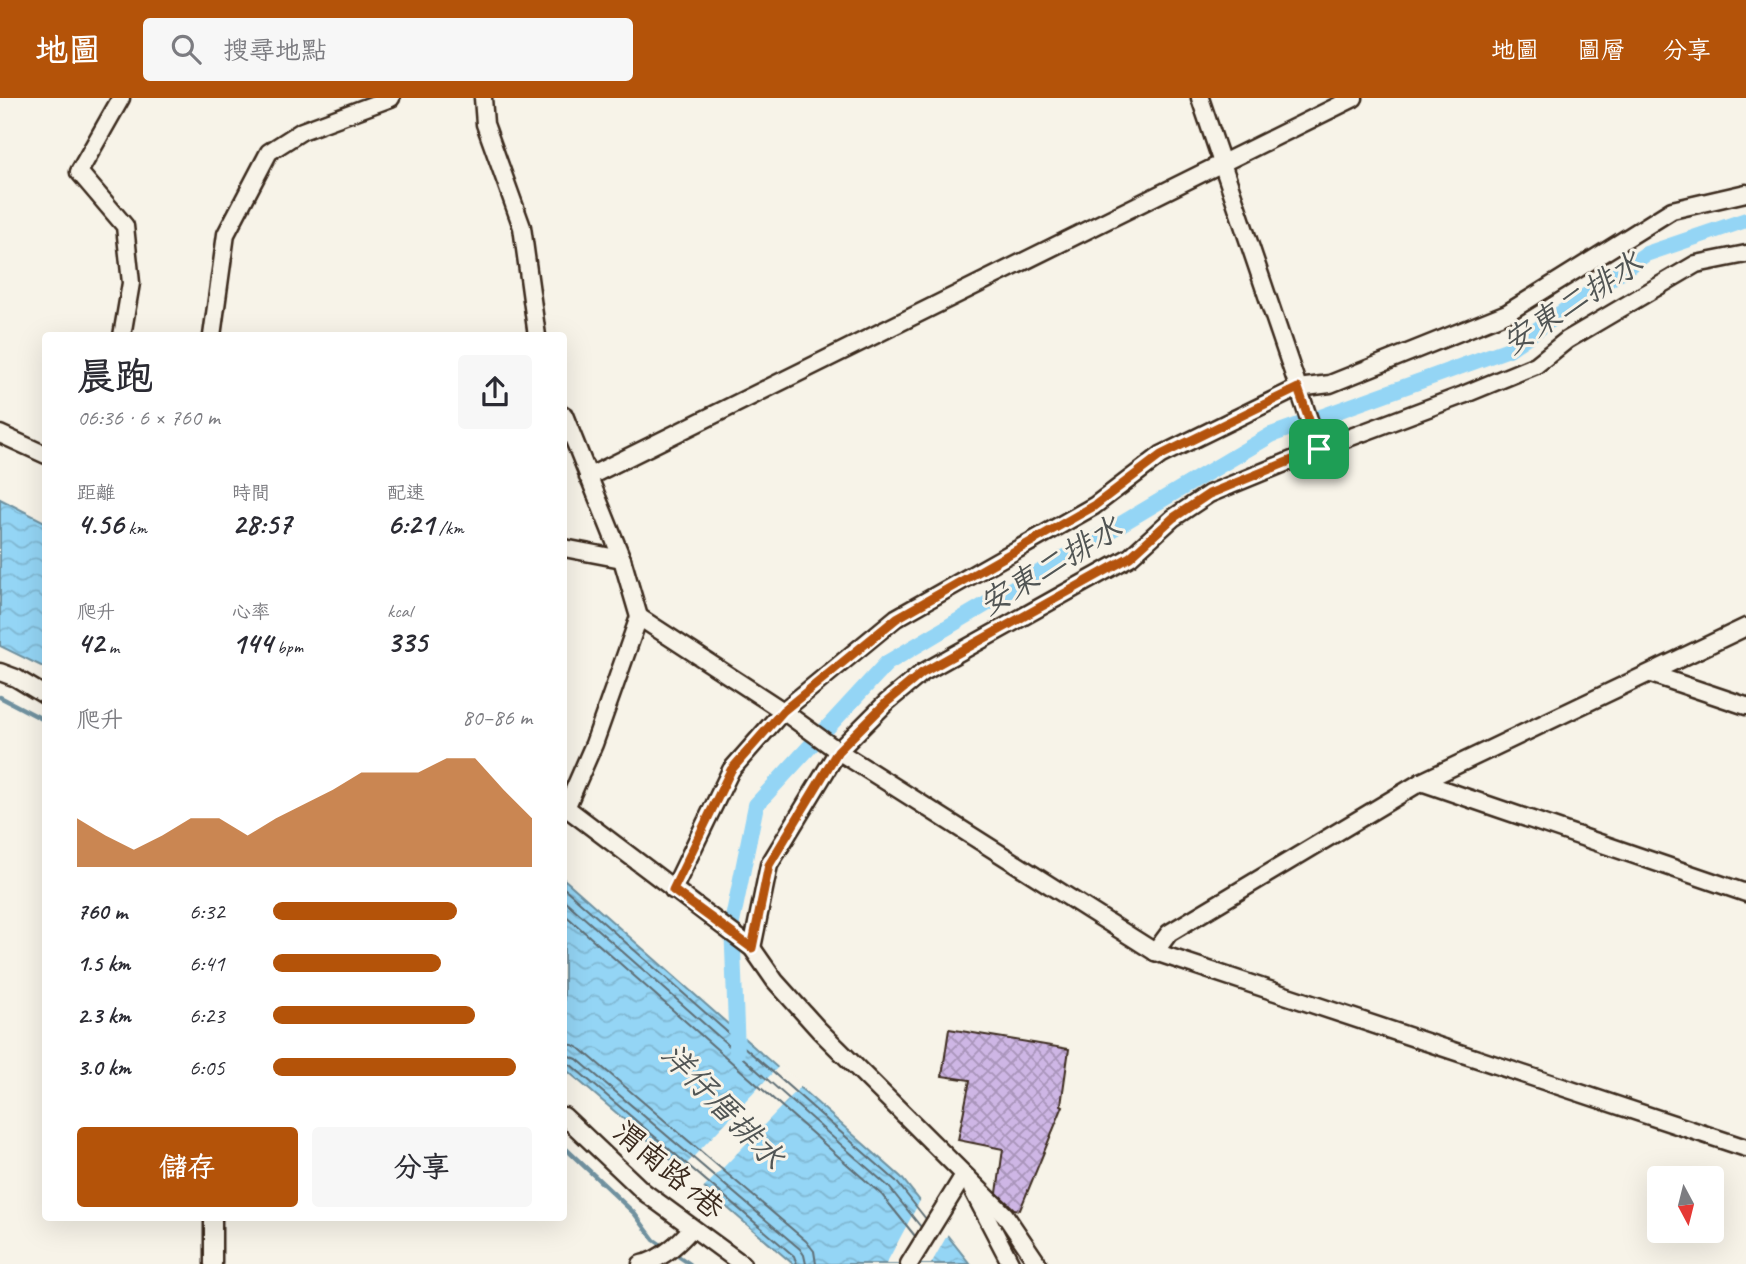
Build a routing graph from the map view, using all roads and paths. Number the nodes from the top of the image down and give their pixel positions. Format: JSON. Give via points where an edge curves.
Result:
{"nodes":[{"id":1,"x":121,"y":98,"type":"edge"},
{"id":2,"x":391,"y":98,"type":"edge"},
{"id":3,"x":483,"y":98,"type":"edge"},
{"id":4,"x":1200,"y":98,"type":"edge"},
{"id":5,"x":1354,"y":98,"type":"edge"},
{"id":6,"x":1223,"y":164,"type":"junction"},
{"id":7,"x":1746,"y":193,"type":"edge"},
{"id":8,"x":1746,"y":254,"type":"edge"},
{"id":9,"x":123,"y":332,"type":"edge"},
{"id":10,"x":213,"y":332,"type":"edge"},
{"id":11,"x":536,"y":332,"type":"edge"},
{"id":12,"x":1300,"y":392,"type":"junction"},
{"id":13,"x":567,"y":423,"type":"edge"},
{"id":14,"x":0,"y":435,"type":"edge"},
{"id":15,"x":1319,"y":449,"type":"junction"},
{"id":16,"x":42,"y":452,"type":"edge"},
{"id":17,"x":588,"y":477,"type":"junction"},
{"id":18,"x":567,"y":549,"type":"edge"},
{"id":19,"x":622,"y":559,"type":"junction"},
{"id":20,"x":639,"y":617,"type":"junction"},
{"id":21,"x":1746,"y":627,"type":"edge"},
{"id":22,"x":0,"y":672,"type":"edge"},
{"id":23,"x":1651,"y":674,"type":"junction"},
{"id":24,"x":42,"y":693,"type":"edge"},
{"id":25,"x":1746,"y":706,"type":"edge"},
{"id":26,"x":788,"y":715,"type":"junction"},
{"id":27,"x":833,"y":748,"type":"junction"},
{"id":28,"x":1421,"y":782,"type":"junction"},
{"id":29,"x":567,"y":802,"type":"edge"},
{"id":30,"x":567,"y":808,"type":"edge"},
{"id":31,"x":673,"y":890,"type":"junction"},
{"id":32,"x":1746,"y":893,"type":"edge"},
{"id":33,"x":752,"y":948,"type":"junction"},
{"id":34,"x":1155,"y":952,"type":"junction"},
{"id":35,"x":567,"y":1119,"type":"edge"},
{"id":36,"x":1746,"y":1148,"type":"edge"},
{"id":37,"x":964,"y":1175,"type":"junction"},
{"id":38,"x":214,"y":1221,"type":"edge"},
{"id":39,"x":692,"y":1228,"type":"junction"},
{"id":40,"x":213,"y":1264,"type":"edge"},
{"id":41,"x":641,"y":1264,"type":"edge"},
{"id":42,"x":742,"y":1264,"type":"edge"},
{"id":43,"x":909,"y":1264,"type":"edge"},
{"id":44,"x":1011,"y":1264,"type":"edge"},
{"id":45,"x":1038,"y":1264,"type":"edge"}],
"edges":[{"from":1,"to":9,"type":"street","via":[[79,172],[125,226],[131,283]]},
{"from":2,"to":10,"type":"street","via":[[302,131],[269,152],[226,234]]},
{"from":3,"to":11,"type":"street","via":[[485,124],[522,226]]},
{"from":4,"to":6,"type":"street"},
{"from":5,"to":6,"type":"street"},
{"from":6,"to":12,"type":"street"},
{"from":6,"to":17,"type":"street"},
{"from":7,"to":12,"type":"street","via":[[1672,210],[1507,313]]},
{"from":8,"to":15,"type":"street","via":[[1696,264],[1567,340],[1536,365]]},
{"from":12,"to":15,"type":"street"},
{"from":12,"to":26,"type":"street","via":[[1161,455],[1094,506],[897,618]]},
{"from":13,"to":17,"type":"street"},
{"from":14,"to":16,"type":"street"},
{"from":15,"to":27,"type":"street","via":[[1209,494],[1173,518],[1130,557],[922,673]]},
{"from":17,"to":19,"type":"street"},
{"from":18,"to":19,"type":"street"},
{"from":19,"to":20,"type":"street"},
{"from":20,"to":26,"type":"street"},
{"from":20,"to":29,"type":"street","via":[[594,744]]},
{"from":21,"to":23,"type":"street"},
{"from":22,"to":24,"type":"street"},
{"from":23,"to":25,"type":"street"},
{"from":23,"to":28,"type":"street"},
{"from":26,"to":27,"type":"street"},
{"from":26,"to":31,"type":"street","via":[[731,770]]},
{"from":27,"to":33,"type":"street","via":[[769,865]]},
{"from":27,"to":34,"type":"street"},
{"from":28,"to":32,"type":"street"},
{"from":28,"to":34,"type":"street","via":[[1169,933]]},
{"from":30,"to":31,"type":"street"},
{"from":31,"to":33,"type":"street"},
{"from":33,"to":37,"type":"street","via":[[819,1030]]},
{"from":34,"to":36,"type":"street"},
{"from":35,"to":39,"type":"street","name":"渭南路1巷","via":[[644,1192]]},
{"from":37,"to":43,"type":"street"},
{"from":37,"to":44,"type":"street"},
{"from":37,"to":45,"type":"street","via":[[1005,1215]]},
{"from":38,"to":40,"type":"street"},
{"from":39,"to":41,"type":"street","via":[[649,1263]]},
{"from":39,"to":42,"type":"street","name":"渭南路1巷"}]}
